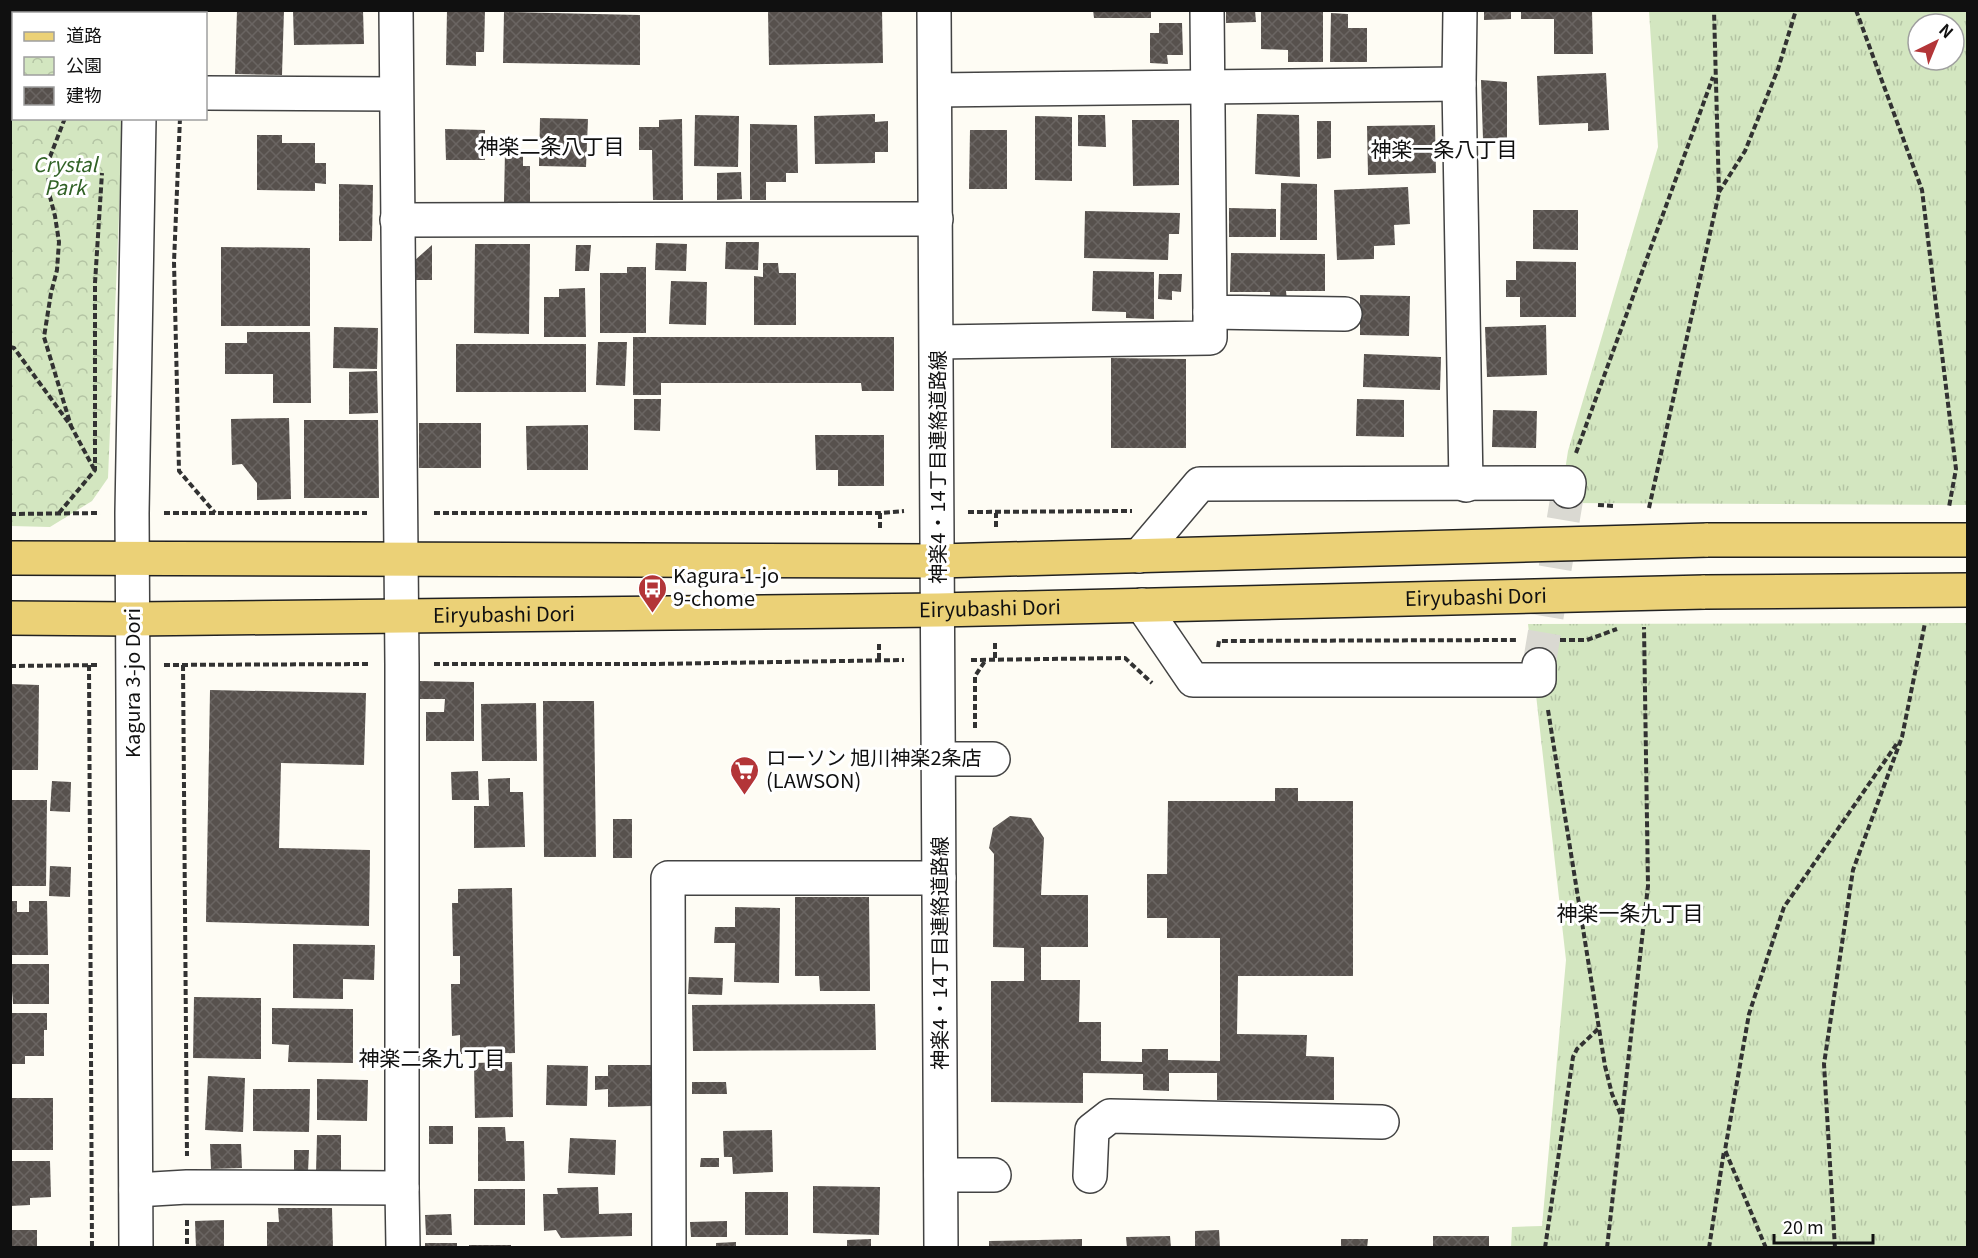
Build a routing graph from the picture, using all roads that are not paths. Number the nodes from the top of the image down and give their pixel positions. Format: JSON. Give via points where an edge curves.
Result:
{"nodes":[{"id":1,"x":396,"y":10,"type":"edge"},
{"id":2,"x":934,"y":10,"type":"edge"},
{"id":3,"x":1207,"y":10,"type":"edge"},
{"id":4,"x":1461,"y":10,"type":"edge"},
{"id":5,"x":1460,"y":84,"type":"junction"},
{"id":6,"x":1208,"y":85,"type":"junction"},
{"id":7,"x":935,"y":90,"type":"junction"},
{"id":8,"x":207,"y":93,"type":"edge"},
{"id":9,"x":396,"y":94,"type":"junction"},
{"id":10,"x":139,"y":120,"type":"edge"},
{"id":11,"x":936,"y":219,"type":"junction"},
{"id":12,"x":397,"y":220,"type":"junction"},
{"id":13,"x":1210,"y":312,"type":"junction"},
{"id":14,"x":1345,"y":314,"type":"dead end"},
{"id":15,"x":937,"y":342,"type":"junction"},
{"id":16,"x":1466,"y":484,"type":"junction"},
{"id":17,"x":1568,"y":487,"type":"road end"},
{"id":18,"x":1968,"y":540,"type":"edge"},
{"id":19,"x":1138,"y":555,"type":"junction"},
{"id":20,"x":10,"y":558,"type":"edge"},
{"id":21,"x":132,"y":558,"type":"junction"},
{"id":22,"x":401,"y":559,"type":"junction"},
{"id":23,"x":939,"y":561,"type":"junction"},
{"id":24,"x":1968,"y":590,"type":"edge"},
{"id":25,"x":1142,"y":605,"type":"junction"},
{"id":26,"x":938,"y":610,"type":"junction"},
{"id":27,"x":401,"y":616,"type":"junction"},
{"id":28,"x":10,"y":618,"type":"edge"},
{"id":29,"x":133,"y":619,"type":"junction"},
{"id":30,"x":1539,"y":656,"type":"road end"},
{"id":31,"x":939,"y":759,"type":"junction"},
{"id":32,"x":993,"y":759,"type":"dead end"},
{"id":33,"x":939,"y":878,"type":"junction"},
{"id":34,"x":1382,"y":1122,"type":"dead end"},
{"id":35,"x":941,"y":1175,"type":"junction"},
{"id":36,"x":994,"y":1175,"type":"dead end"},
{"id":37,"x":1090,"y":1176,"type":"dead end"},
{"id":38,"x":402,"y":1188,"type":"junction"},
{"id":39,"x":136,"y":1190,"type":"junction"},
{"id":40,"x":136,"y":1248,"type":"edge"},
{"id":41,"x":404,"y":1248,"type":"edge"},
{"id":42,"x":669,"y":1248,"type":"edge"},
{"id":43,"x":941,"y":1248,"type":"edge"}],
"edges":[{"from":1,"to":9,"type":"street"},
{"from":2,"to":7,"type":"street","name":"神楽4・14丁目連絡道路線"},
{"from":3,"to":6,"type":"street"},
{"from":4,"to":5,"type":"street"},
{"from":5,"to":6,"type":"street"},
{"from":5,"to":16,"type":"street"},
{"from":6,"to":7,"type":"street"},
{"from":6,"to":13,"type":"street"},
{"from":7,"to":11,"type":"street","name":"神楽4・14丁目連絡道路線"},
{"from":8,"to":9,"type":"street"},
{"from":9,"to":12,"type":"street"},
{"from":10,"to":21,"type":"street","name":"Kagura 3-jo Dori"},
{"from":11,"to":12,"type":"street"},
{"from":11,"to":15,"type":"street","name":"神楽4・14丁目連絡道路線"},
{"from":12,"to":22,"type":"street"},
{"from":13,"to":14,"type":"street"},
{"from":13,"to":15,"type":"street","via":[[1210,338]]},
{"from":15,"to":23,"type":"street","name":"神楽4・14丁目連絡道路線"},
{"from":16,"to":17,"type":"street"},
{"from":16,"to":19,"type":"street","via":[[1200,484]]},
{"from":18,"to":19,"type":"main road","bridge":true,"via":[[1708,540]]},
{"from":19,"to":23,"type":"main road"},
{"from":20,"to":21,"type":"main road"},
{"from":21,"to":22,"type":"main road"},
{"from":21,"to":29,"type":"street","name":"Kagura 3-jo Dori"},
{"from":22,"to":23,"type":"main road"},
{"from":22,"to":27,"type":"street"},
{"from":23,"to":26,"type":"street","name":"神楽4・14丁目連絡道路線"},
{"from":24,"to":25,"type":"main road","name":"Eiryubashi Dori","bridge":true},
{"from":25,"to":26,"type":"main road","name":"Eiryubashi Dori"},
{"from":25,"to":30,"type":"street","via":[[1193,680]]},
{"from":26,"to":27,"type":"main road","name":"Eiryubashi Dori"},
{"from":26,"to":31,"type":"street","name":"神楽4・14丁目連絡道路線"},
{"from":27,"to":29,"type":"main road","name":"Eiryubashi Dori"},
{"from":27,"to":38,"type":"street"},
{"from":28,"to":29,"type":"main road","name":"Eiryubashi Dori"},
{"from":29,"to":39,"type":"street","name":"Kagura 3-jo Dori"},
{"from":31,"to":32,"type":"street"},
{"from":31,"to":33,"type":"street","name":"神楽4・14丁目連絡道路線"},
{"from":33,"to":35,"type":"street","name":"神楽4・14丁目連絡道路線"},
{"from":33,"to":42,"type":"street","via":[[668,878]]},
{"from":34,"to":37,"type":"street","via":[[1110,1116],[1092,1130]]},
{"from":35,"to":36,"type":"street"},
{"from":35,"to":43,"type":"street","name":"神楽4・14丁目連絡道路線"},
{"from":38,"to":39,"type":"street"},
{"from":38,"to":41,"type":"street"},
{"from":39,"to":40,"type":"street","name":"Kagura 3-jo Dori"}]}
